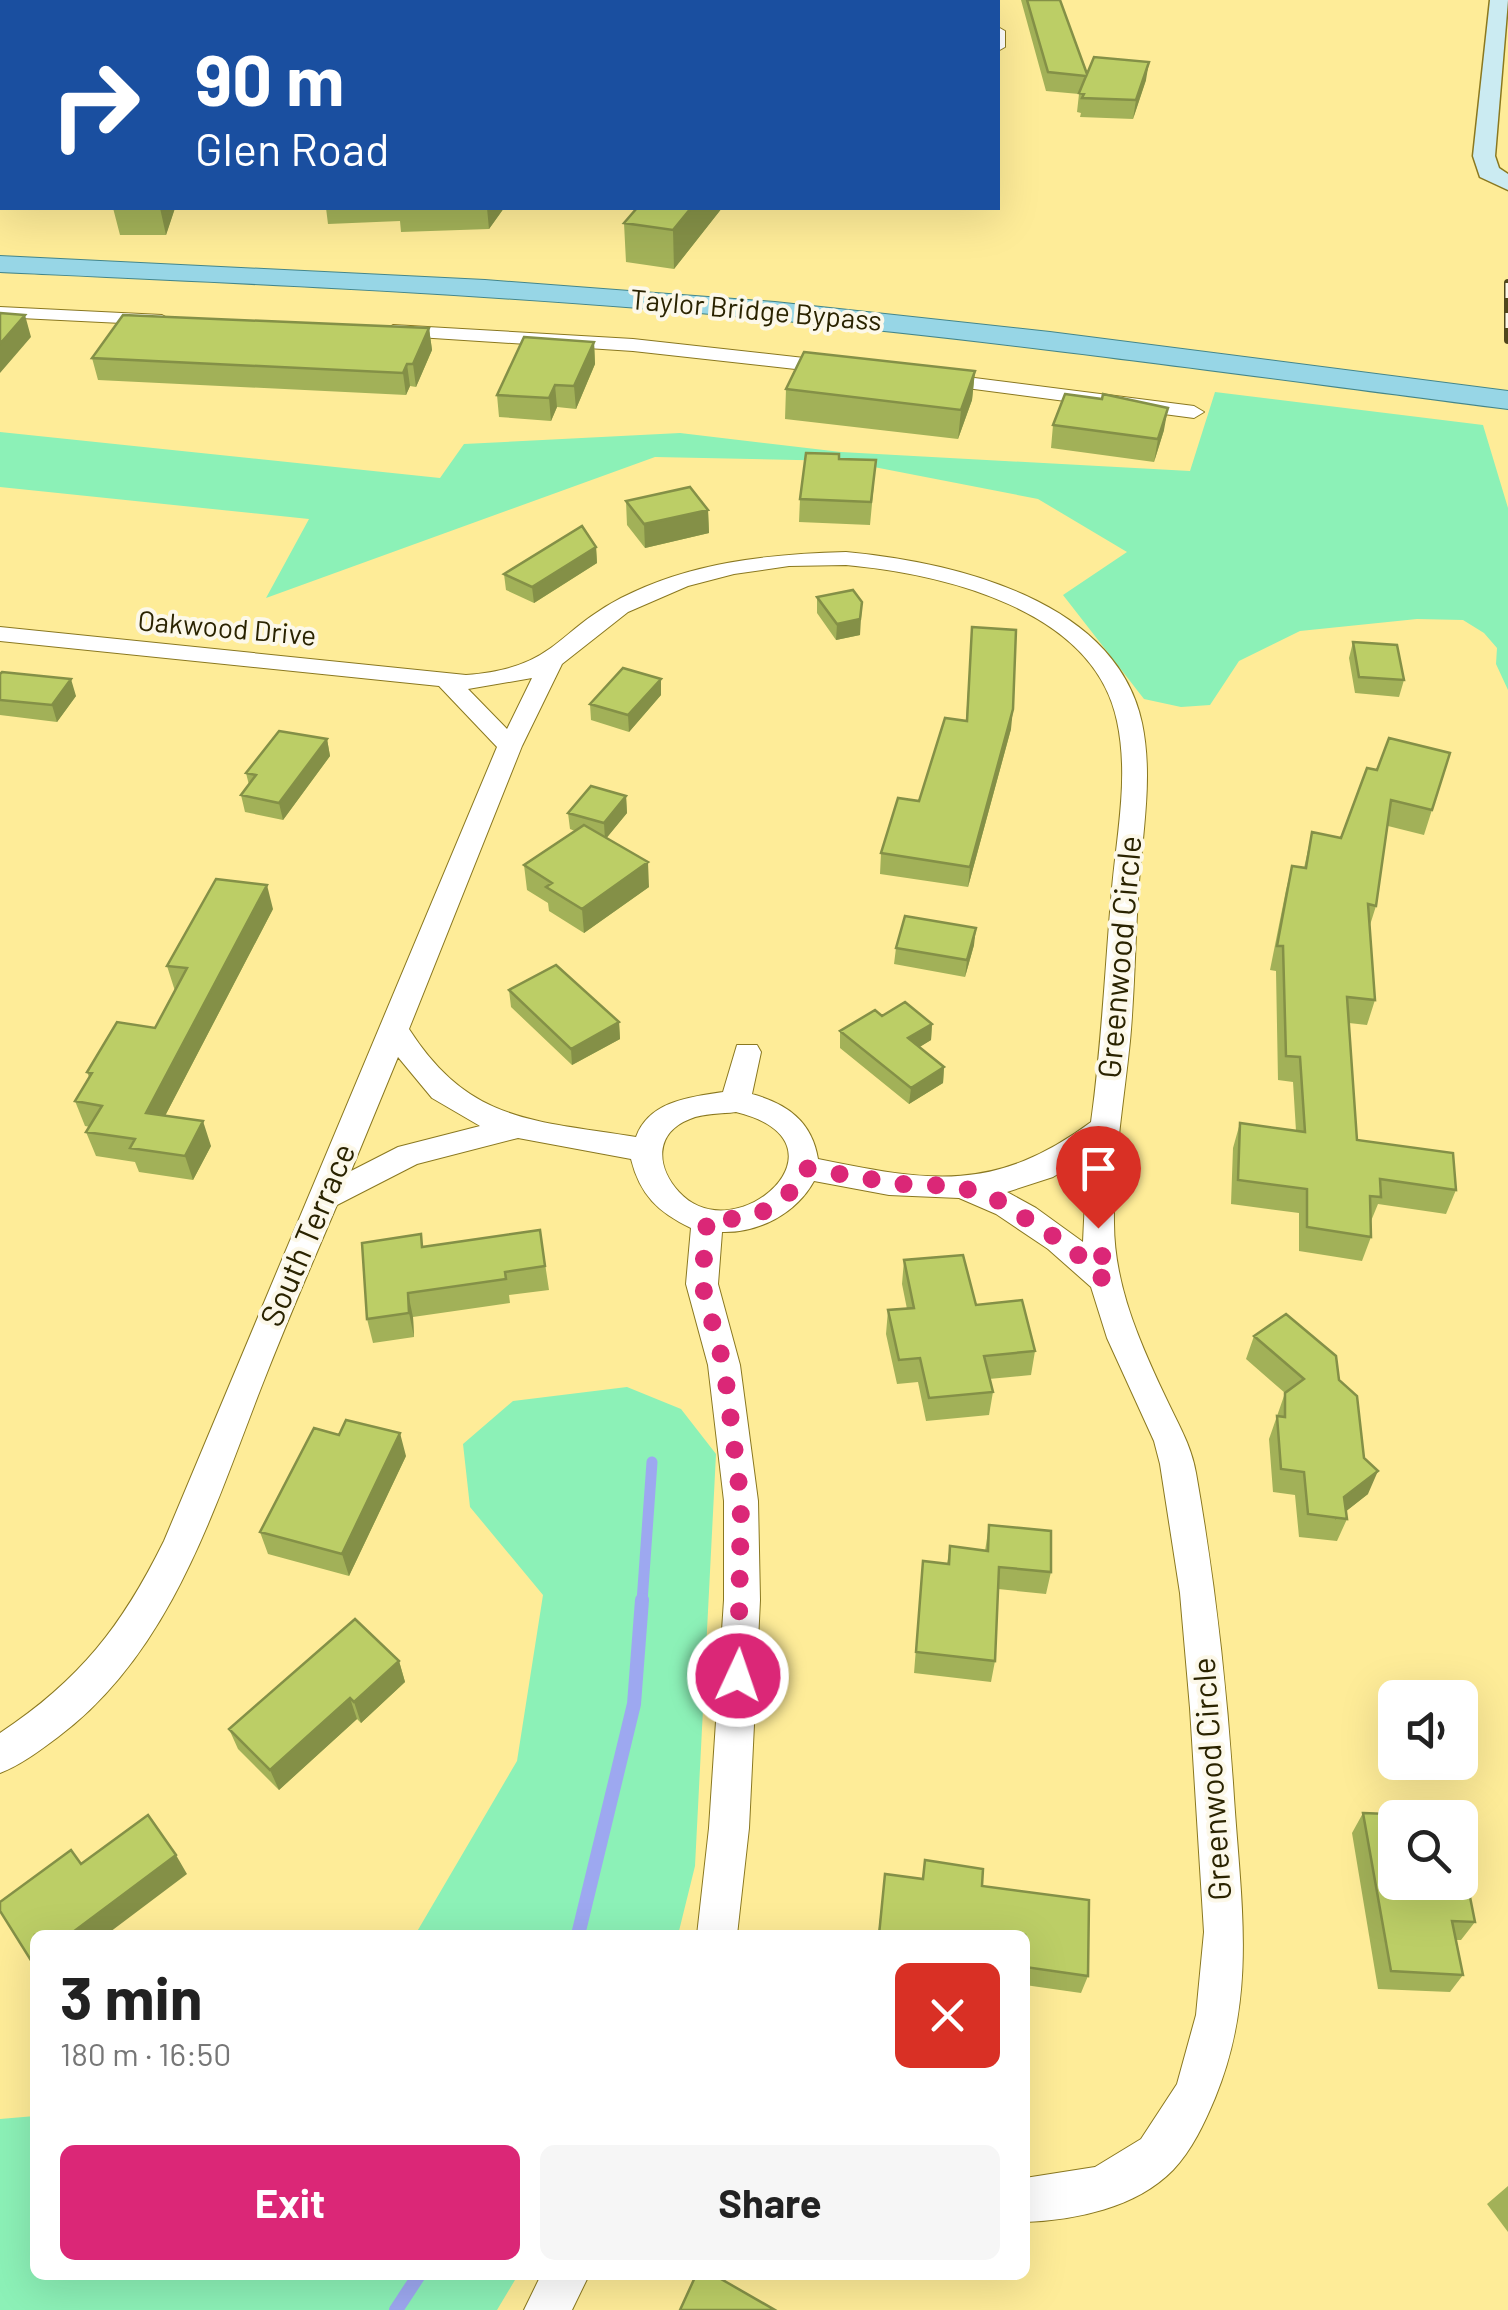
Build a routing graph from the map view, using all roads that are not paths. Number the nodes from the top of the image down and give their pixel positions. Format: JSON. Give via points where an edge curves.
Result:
{"nodes":[{"id":1,"x":1500,"y":0,"type":"edge"},
{"id":2,"x":1508,"y":183,"type":"edge"},
{"id":3,"x":0,"y":264,"type":"edge"},
{"id":4,"x":0,"y":282,"type":"edge"},
{"id":5,"x":0,"y":312,"type":"edge"},
{"id":6,"x":184,"y":322,"type":"edge"},
{"id":7,"x":364,"y":330,"type":"edge"},
{"id":8,"x":852,"y":369,"type":"edge"},
{"id":9,"x":910,"y":376,"type":"edge"},
{"id":10,"x":1508,"y":400,"type":"edge"},
{"id":11,"x":1194,"y":412,"type":"dead end"},
{"id":12,"x":1508,"y":412,"type":"edge"},
{"id":13,"x":0,"y":634,"type":"edge"},
{"id":14,"x":552,"y":660,"type":"junction"},
{"id":15,"x":448,"y":682,"type":"junction"},
{"id":16,"x":510,"y":746,"type":"junction"},
{"id":17,"x":394,"y":1027,"type":"junction"},
{"id":18,"x":747,"y":1052,"type":"dead end"},
{"id":19,"x":736,"y":1101,"type":"junction"},
{"id":20,"x":515,"y":1128,"type":"junction"},
{"id":21,"x":1104,"y":1128,"type":"junction"},
{"id":22,"x":645,"y":1150,"type":"junction"},
{"id":23,"x":804,"y":1168,"type":"junction"},
{"id":24,"x":957,"y":1186,"type":"junction"},
{"id":25,"x":324,"y":1197,"type":"junction"},
{"id":26,"x":707,"y":1219,"type":"junction"},
{"id":27,"x":1106,"y":1282,"type":"junction"},
{"id":28,"x":0,"y":1756,"type":"edge"},
{"id":29,"x":718,"y":1930,"type":"edge"},
{"id":30,"x":1030,"y":2200,"type":"edge"},
{"id":31,"x":563,"y":2280,"type":"edge"},
{"id":32,"x":547,"y":2310,"type":"edge"}],
"edges":[{"from":1,"to":2,"type":"street","via":[[1484,156],[1488,172]]},
{"from":3,"to":10,"type":"main road","name":"Taylor Bridge Bypass","via":[[474,287],[751,309]]},
{"from":4,"to":12,"type":"main road","name":"Taylor Bridge Bypass","via":[[775,324],[985,344]]},
{"from":5,"to":6,"type":"street"},
{"from":7,"to":8,"type":"street","via":[[594,342]]},
{"from":9,"to":11,"type":"street"},
{"from":13,"to":15,"type":"street","name":"Oakwood Drive"},
{"from":14,"to":15,"type":"street","name":"Greenwood Circle","via":[[520,675]]},
{"from":14,"to":16,"type":"street","name":"South Terrace"},
{"from":14,"to":21,"type":"street","name":"Greenwood Circle","via":[[605,616],[664,586],[744,565],[814,558],[892,563],[961,578],[1019,602],[1081,642],[1117,685],[1134,764],[1119,1012]]},
{"from":15,"to":16,"type":"street"},
{"from":16,"to":17,"type":"street","name":"South Terrace"},
{"from":17,"to":20,"type":"street","via":[[416,1063],[456,1102]]},
{"from":17,"to":25,"type":"street","name":"South Terrace"},
{"from":18,"to":19,"type":"street"},
{"from":19,"to":22,"type":"street","via":[[677,1112],[658,1126]]},
{"from":19,"to":23,"type":"street","via":[[762,1107],[796,1132]]},
{"from":20,"to":22,"type":"street"},
{"from":20,"to":25,"type":"street","via":[[409,1155]]},
{"from":21,"to":24,"type":"street","via":[[1031,1174]]},
{"from":21,"to":27,"type":"street","name":"Greenwood Circle","via":[[1098,1228]]},
{"from":22,"to":26,"type":"street","via":[[651,1186],[668,1204]]},
{"from":23,"to":24,"type":"street"},
{"from":23,"to":26,"type":"street","via":[[784,1200],[761,1214]]},
{"from":24,"to":27,"type":"street","via":[[1008,1205],[1070,1247]]},
{"from":25,"to":28,"type":"street","name":"South Terrace","via":[[140,1624],[84,1692]]},
{"from":26,"to":29,"type":"street","via":[[702,1284],[726,1381],[741,1501],[741,1620]]},
{"from":27,"to":30,"type":"street","name":"Greenwood Circle","via":[[1172,1445],[1196,1572],[1224,1962],[1203,2070],[1157,2154],[1112,2184],[1061,2199]]},
{"from":31,"to":32,"type":"street"}]}
